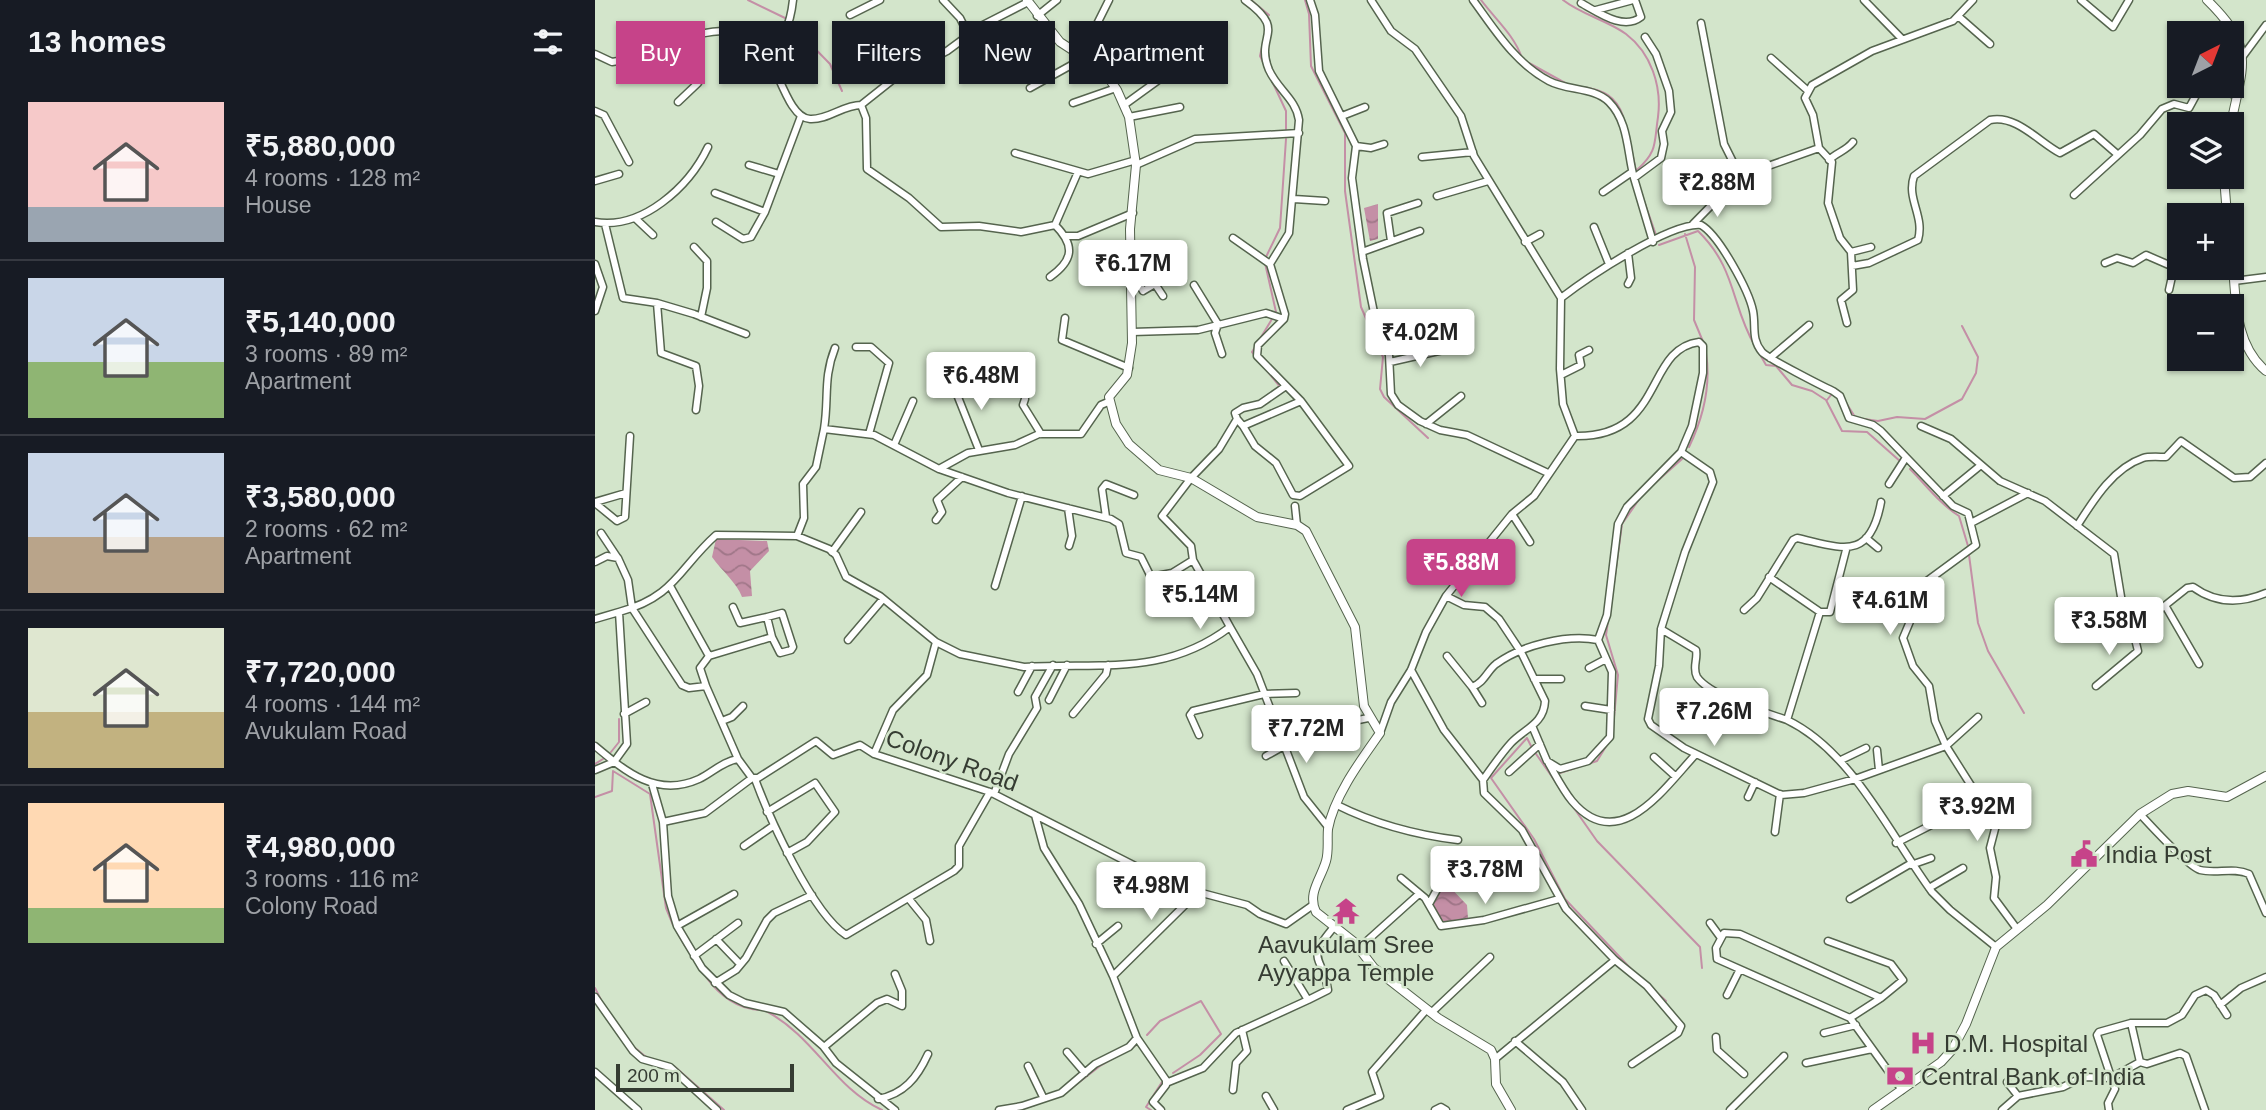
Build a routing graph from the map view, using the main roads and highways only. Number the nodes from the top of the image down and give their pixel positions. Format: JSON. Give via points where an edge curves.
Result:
{"nodes":[{"id":1,"x":2207,"y":0,"type":"edge"},
{"id":2,"x":1028,"y":1,"type":"edge"},
{"id":3,"x":2234,"y":112,"type":"edge"},
{"id":4,"x":2234,"y":280,"type":"edge"},
{"id":5,"x":2266,"y":370,"type":"edge"},
{"id":6,"x":2266,"y":776,"type":"edge"},
{"id":7,"x":1511,"y":1110,"type":"edge"},
{"id":8,"x":1873,"y":1110,"type":"edge"}],
"edges":[{"from":1,"to":3,"type":"main road","via":[[2240,39],[2243,56]]},
{"from":2,"to":7,"type":"main road","via":[[1045,26],[1099,66],[1129,117],[1136,163],[1130,229],[1132,332],[1127,375],[1110,393],[1108,402],[1116,424],[1129,444],[1159,470],[1191,478],[1258,517],[1297,524],[1306,531],[1355,627],[1364,706],[1380,733],[1328,827],[1327,858],[1313,892],[1313,905],[1374,968],[1429,1011],[1482,1044],[1495,1059],[1496,1084]]},
{"from":4,"to":5,"type":"main road","via":[[2241,328],[2255,362]]},
{"from":6,"to":8,"type":"main road","via":[[2227,797],[2188,791],[2172,794],[2140,814],[2047,905],[1996,947],[1952,1050]]}]}
